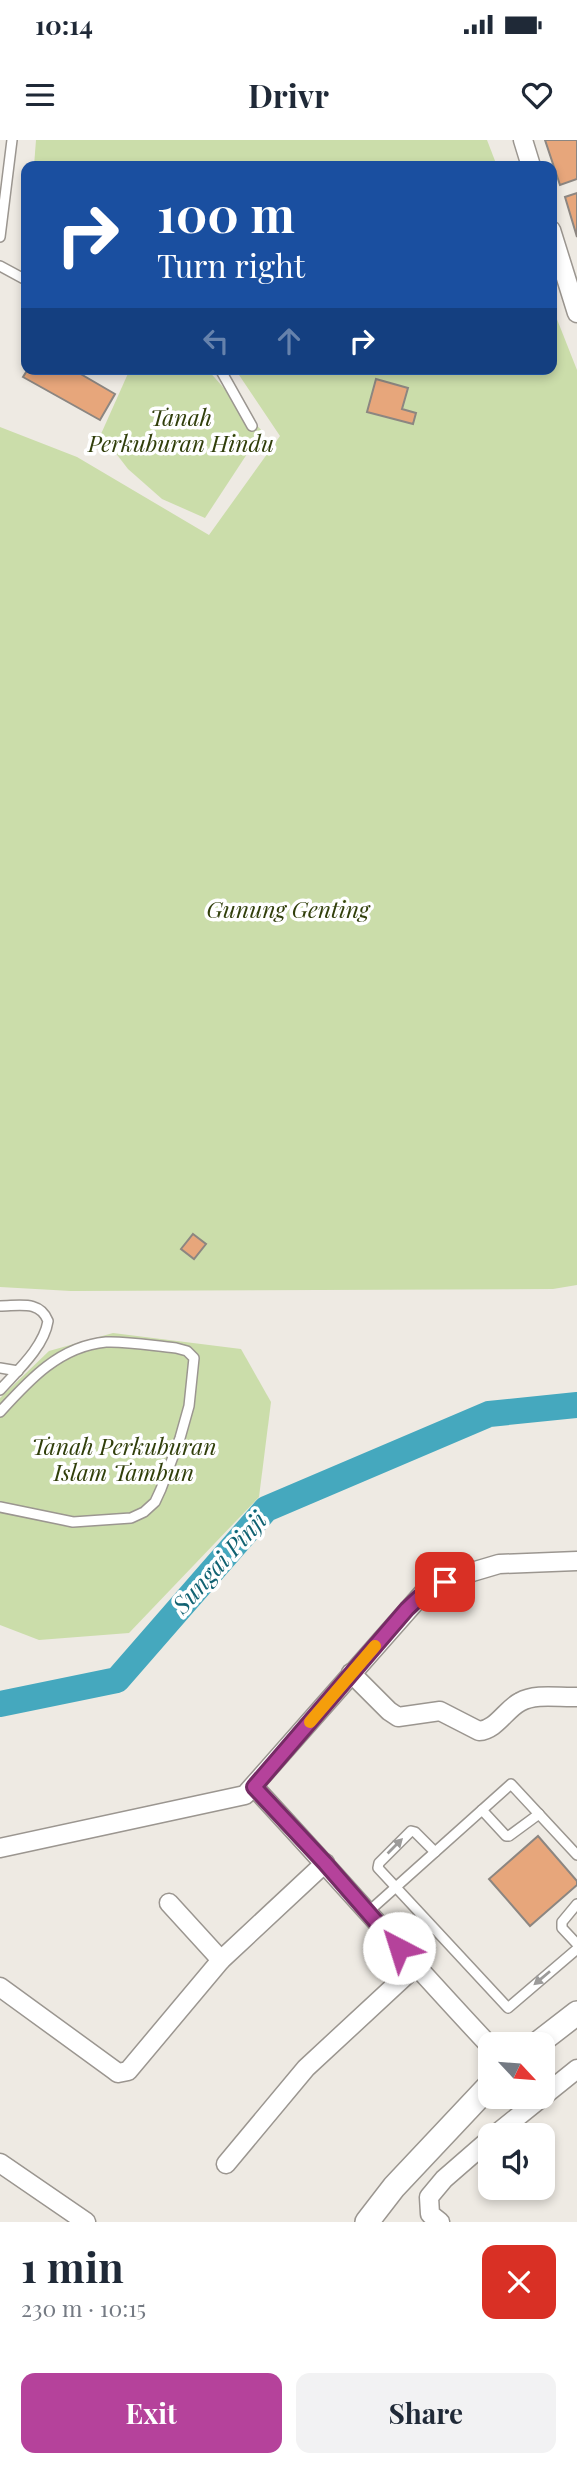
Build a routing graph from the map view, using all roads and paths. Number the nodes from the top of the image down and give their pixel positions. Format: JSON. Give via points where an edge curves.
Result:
{"nodes":[{"id":1,"x":12,"y":140,"type":"edge"},
{"id":2,"x":523,"y":140,"type":"edge"},
{"id":3,"x":529,"y":161,"type":"edge"},
{"id":4,"x":0,"y":237,"type":"edge"},
{"id":5,"x":557,"y":249,"type":"edge"},
{"id":6,"x":0,"y":266,"type":"edge"},
{"id":7,"x":21,"y":277,"type":"edge"},
{"id":8,"x":577,"y":313,"type":"edge"},
{"id":9,"x":223,"y":375,"type":"edge"},
{"id":10,"x":252,"y":426,"type":"dead end"},
{"id":11,"x":0,"y":1306,"type":"edge"},
{"id":12,"x":0,"y":1368,"type":"edge"},
{"id":13,"x":18,"y":1371,"type":"junction"},
{"id":14,"x":0,"y":1390,"type":"edge"},
{"id":15,"x":0,"y":1412,"type":"edge"},
{"id":16,"x":0,"y":1507,"type":"edge"},
{"id":17,"x":577,"y":1561,"type":"edge"},
{"id":18,"x":351,"y":1673,"type":"junction"},
{"id":19,"x":577,"y":1698,"type":"edge"},
{"id":20,"x":254,"y":1787,"type":"junction"},
{"id":21,"x":482,"y":1810,"type":"junction"},
{"id":22,"x":539,"y":1814,"type":"junction"},
{"id":23,"x":0,"y":1847,"type":"edge"},
{"id":24,"x":435,"y":1852,"type":"junction"},
{"id":25,"x":577,"y":1855,"type":"edge"},
{"id":26,"x":325,"y":1863,"type":"junction"},
{"id":27,"x":394,"y":1888,"type":"junction"},
{"id":28,"x":169,"y":1903,"type":"dead end"},
{"id":29,"x":577,"y":1904,"type":"edge"},
{"id":30,"x":368,"y":1912,"type":"junction"},
{"id":31,"x":577,"y":1946,"type":"edge"},
{"id":32,"x":221,"y":1960,"type":"junction"},
{"id":33,"x":415,"y":1967,"type":"junction"},
{"id":34,"x":0,"y":1987,"type":"edge"},
{"id":35,"x":577,"y":2013,"type":"edge"},
{"id":36,"x":552,"y":2032,"type":"edge"},
{"id":37,"x":478,"y":2033,"type":"edge"},
{"id":38,"x":577,"y":2069,"type":"edge"},
{"id":39,"x":478,"y":2098,"type":"edge"},
{"id":40,"x":510,"y":2123,"type":"edge"},
{"id":41,"x":478,"y":2149,"type":"edge"},
{"id":42,"x":0,"y":2163,"type":"edge"},
{"id":43,"x":226,"y":2164,"type":"dead end"},
{"id":44,"x":86,"y":2222,"type":"edge"},
{"id":45,"x":368,"y":2222,"type":"edge"},
{"id":46,"x":440,"y":2222,"type":"edge"}],
"edges":[{"from":1,"to":4,"type":"lane"},
{"from":2,"to":3,"type":"street"},
{"from":5,"to":8,"type":"street"},
{"from":6,"to":7,"type":"lane"},
{"from":9,"to":10,"type":"lane"},
{"from":11,"to":13,"type":"lane","via":[[32,1305],[40,1308],[48,1321],[46,1332]]},
{"from":12,"to":13,"type":"lane"},
{"from":13,"to":14,"type":"lane"},
{"from":15,"to":16,"type":"lane","via":[[30,1380],[65,1353],[106,1342],[176,1348],[194,1358],[180,1438],[158,1496],[144,1512],[131,1518],[73,1522]]},
{"from":17,"to":18,"type":"street","via":[[499,1564],[425,1592]]},
{"from":18,"to":19,"type":"street","via":[[398,1717],[440,1711],[479,1731],[529,1698]]},
{"from":18,"to":20,"type":"street"},
{"from":20,"to":23,"type":"street","via":[[234,1799]]},
{"from":20,"to":26,"type":"street"},
{"from":21,"to":22,"type":"lane","via":[[506,1836]]},
{"from":21,"to":22,"type":"lane","via":[[511,1784]]},
{"from":21,"to":24,"type":"lane"},
{"from":22,"to":25,"type":"lane"},
{"from":24,"to":27,"type":"lane"},
{"from":27,"to":24,"type":"lane","one_way":true,"via":[[378,1865],[411,1831]]},
{"from":26,"to":30,"type":"street"},
{"from":26,"to":32,"type":"street"},
{"from":27,"to":30,"type":"lane"},
{"from":31,"to":27,"type":"lane","one_way":true,"via":[[508,2008]]},
{"from":28,"to":32,"type":"street"},
{"from":29,"to":31,"type":"lane","via":[[562,1928]]},
{"from":30,"to":33,"type":"street"},
{"from":32,"to":34,"type":"street","via":[[123,2073]]},
{"from":33,"to":37,"type":"street"},
{"from":33,"to":43,"type":"street","via":[[306,2068]]},
{"from":35,"to":36,"type":"street"},
{"from":38,"to":40,"type":"street"},
{"from":39,"to":45,"type":"street","via":[[394,2186]]},
{"from":41,"to":46,"type":"street","via":[[429,2197],[430,2214]]},
{"from":42,"to":44,"type":"street"}]}
